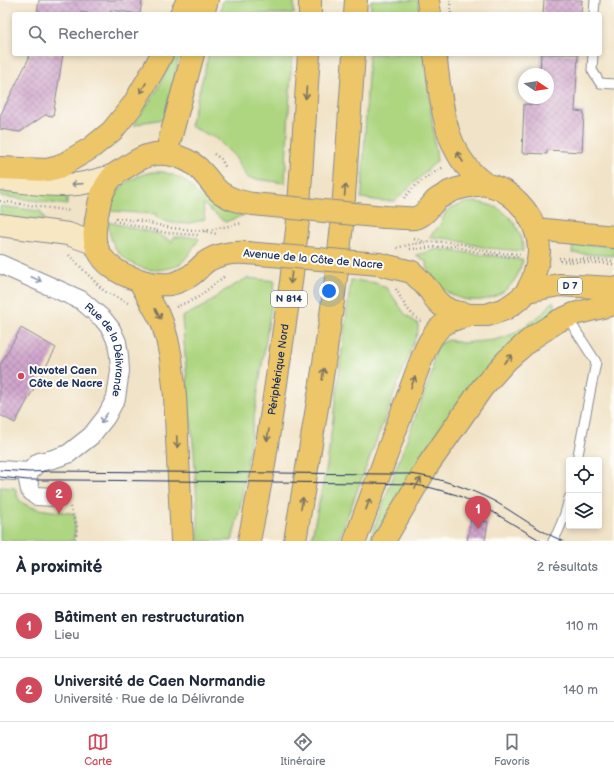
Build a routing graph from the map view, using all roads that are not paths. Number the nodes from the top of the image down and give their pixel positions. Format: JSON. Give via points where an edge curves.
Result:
{"nodes":[{"id":1,"x":188,"y":0,"type":"edge"},
{"id":2,"x":207,"y":0,"type":"edge"},
{"id":3,"x":310,"y":0,"type":"edge"},
{"id":4,"x":356,"y":0,"type":"edge"},
{"id":5,"x":428,"y":0,"type":"edge"},
{"id":6,"x":595,"y":0,"type":"edge"},
{"id":7,"x":182,"y":12,"type":"edge"},
{"id":8,"x":204,"y":12,"type":"edge"},
{"id":9,"x":310,"y":12,"type":"edge"},
{"id":10,"x":355,"y":12,"type":"edge"},
{"id":11,"x":430,"y":12,"type":"edge"},
{"id":12,"x":594,"y":12,"type":"edge"},
{"id":13,"x":161,"y":56,"type":"edge"},
{"id":14,"x":192,"y":56,"type":"edge"},
{"id":15,"x":309,"y":56,"type":"edge"},
{"id":16,"x":354,"y":56,"type":"edge"},
{"id":17,"x":435,"y":56,"type":"edge"},
{"id":18,"x":593,"y":56,"type":"edge"},
{"id":19,"x":614,"y":84,"type":"edge"},
{"id":20,"x":166,"y":154,"type":"junction"},
{"id":21,"x":0,"y":168,"type":"edge"},
{"id":22,"x":114,"y":175,"type":"junction"},
{"id":23,"x":0,"y":179,"type":"edge"},
{"id":24,"x":487,"y":185,"type":"junction"},
{"id":25,"x":0,"y":225,"type":"edge"},
{"id":26,"x":535,"y":229,"type":"junction"},
{"id":27,"x":614,"y":237,"type":"edge"},
{"id":28,"x":97,"y":247,"type":"junction"},
{"id":29,"x":0,"y":264,"type":"edge"},
{"id":30,"x":139,"y":280,"type":"junction"},
{"id":31,"x":614,"y":288,"type":"edge"},
{"id":32,"x":527,"y":291,"type":"junction"},
{"id":33,"x":614,"y":304,"type":"edge"},
{"id":34,"x":470,"y":315,"type":"junction"},
{"id":35,"x":567,"y":317,"type":"junction"},
{"id":36,"x":578,"y":457,"type":"edge"},
{"id":37,"x":0,"y":470,"type":"edge"},
{"id":38,"x":30,"y":472,"type":"junction"},
{"id":39,"x":63,"y":502,"type":"road end"},
{"id":40,"x":566,"y":512,"type":"edge"},
{"id":41,"x":182,"y":541,"type":"edge"},
{"id":42,"x":249,"y":541,"type":"edge"},
{"id":43,"x":295,"y":541,"type":"edge"},
{"id":44,"x":355,"y":541,"type":"edge"},
{"id":45,"x":384,"y":541,"type":"edge"},
{"id":46,"x":553,"y":541,"type":"edge"}],
"edges":[{"from":1,"to":7,"type":"main road"},
{"from":2,"to":8,"type":"main road"},
{"from":3,"to":9,"type":"main road"},
{"from":4,"to":10,"type":"main road"},
{"from":5,"to":11,"type":"main road"},
{"from":6,"to":12,"type":"lane"},
{"from":13,"to":21,"type":"main road","one_way":true,"via":[[133,105],[112,131],[91,148],[58,167],[47,170]]},
{"from":14,"to":20,"type":"main road"},
{"from":15,"to":42,"type":"main road","name":"Périphérique Nord","number":"N 814","one_way":true,"via":[[295,251],[264,465]]},
{"from":43,"to":16,"type":"main road","one_way":true,"via":[[335,287]]},
{"from":24,"to":17,"type":"main road","one_way":true,"via":[[472,174],[451,142],[444,116]]},
{"from":18,"to":19,"type":"lane","via":[[592,70],[600,83]]},
{"from":20,"to":22,"type":"main road","name":"Avenue de la Côte de Nacre","via":[[149,155]]},
{"from":20,"to":24,"type":"main road","name":"Avenue de la Côte de Nacre","bridge":true,"via":[[182,158],[194,165],[221,193],[249,213],[416,218],[451,191],[467,186]]},
{"from":22,"to":23,"type":"main road","name":"Avenue de la Côte de Nacre","one_way":true,"via":[[84,184],[54,185]]},
{"from":22,"to":28,"type":"main road","name":"Avenue de la Côte de Nacre","via":[[103,190],[100,200],[104,217],[95,238]]},
{"from":24,"to":26,"type":"main road","name":"Avenue de la Côte de Nacre","via":[[500,189],[516,200]]},
{"from":25,"to":28,"type":"main road","name":"Avenue de la Côte de Nacre","via":[[68,234],[91,242]]},
{"from":26,"to":27,"type":"main road"},
{"from":26,"to":32,"type":"main road","name":"Avenue de la Côte de Nacre","via":[[539,242],[529,256],[533,279]]},
{"from":28,"to":30,"type":"main road","name":"Avenue de la Côte de Nacre","via":[[112,268]]},
{"from":29,"to":38,"type":"street","name":"Rue de la Délivrande","one_way":true,"via":[[81,300],[111,329],[120,356],[116,398],[106,417],[91,436],[68,454],[38,462]]},
{"from":30,"to":34,"type":"main road","name":"Avenue de la Côte de Nacre","bridge":true,"via":[[171,284],[194,273],[207,261],[232,252],[379,264],[412,272],[442,306],[451,311]]},
{"from":30,"to":41,"type":"main road","one_way":true,"via":[[162,322],[171,358]]},
{"from":31,"to":32,"type":"main road","number":"D 7","via":[[559,285]]},
{"from":32,"to":34,"type":"main road","name":"Avenue de la Côte de Nacre","via":[[505,309],[487,315]]},
{"from":33,"to":35,"type":"main road"},
{"from":44,"to":34,"type":"main road","one_way":true,"via":[[426,348],[437,330],[447,322]]},
{"from":35,"to":36,"type":"lane","via":[[596,362]]},
{"from":45,"to":35,"type":"main road","one_way":true,"via":[[428,465],[482,388],[507,360],[532,338]]},
{"from":37,"to":38,"type":"street"},
{"from":38,"to":39,"type":"street","via":[[30,490],[36,496]]},
{"from":40,"to":46,"type":"lane"}]}
